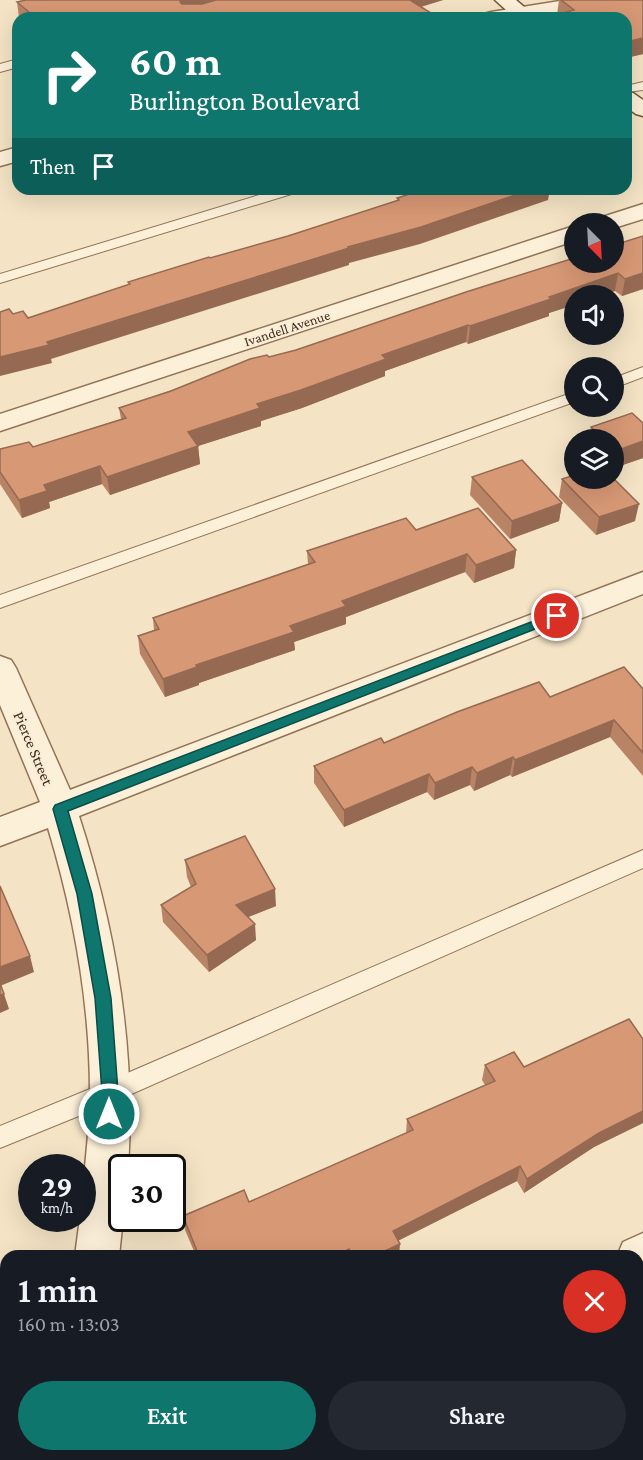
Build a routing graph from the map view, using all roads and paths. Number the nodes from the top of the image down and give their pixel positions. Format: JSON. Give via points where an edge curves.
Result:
{"nodes":[{"id":1,"x":504,"y":0,"type":"edge"},
{"id":2,"x":643,"y":0,"type":"edge"},
{"id":3,"x":519,"y":12,"type":"edge"},
{"id":4,"x":536,"y":12,"type":"edge"},
{"id":5,"x":273,"y":195,"type":"edge"},
{"id":6,"x":643,"y":211,"type":"edge"},
{"id":7,"x":624,"y":217,"type":"edge"},
{"id":8,"x":564,"y":236,"type":"edge"},
{"id":9,"x":0,"y":279,"type":"edge"},
{"id":10,"x":643,"y":372,"type":"edge"},
{"id":11,"x":624,"y":379,"type":"edge"},
{"id":12,"x":564,"y":401,"type":"edge"},
{"id":13,"x":0,"y":423,"type":"edge"},
{"id":14,"x":643,"y":582,"type":"edge"},
{"id":15,"x":0,"y":602,"type":"edge"},
{"id":16,"x":0,"y":668,"type":"edge"},
{"id":17,"x":60,"y":809,"type":"junction"},
{"id":18,"x":0,"y":832,"type":"edge"},
{"id":19,"x":643,"y":859,"type":"edge"},
{"id":20,"x":110,"y":1092,"type":"junction"},
{"id":21,"x":0,"y":1137,"type":"edge"},
{"id":22,"x":98,"y":1250,"type":"edge"}],
"edges":[{"from":1,"to":3,"type":"street"},
{"from":2,"to":4,"type":"street","via":[[566,5]]},
{"from":5,"to":9,"type":"lane"},
{"from":6,"to":7,"type":"street"},
{"from":8,"to":13,"type":"street","name":"Ivandell Avenue"},
{"from":10,"to":11,"type":"lane"},
{"from":12,"to":15,"type":"lane"},
{"from":14,"to":17,"type":"street"},
{"from":16,"to":17,"type":"street","name":"Pierce Street"},
{"from":17,"to":18,"type":"street"},
{"from":17,"to":20,"type":"street","name":"Pierce Street","via":[[84,894],[103,998]]},
{"from":19,"to":20,"type":"lane"},
{"from":20,"to":21,"type":"lane"},
{"from":20,"to":22,"type":"street","name":"Pierce Street","via":[[107,1180]]}]}
